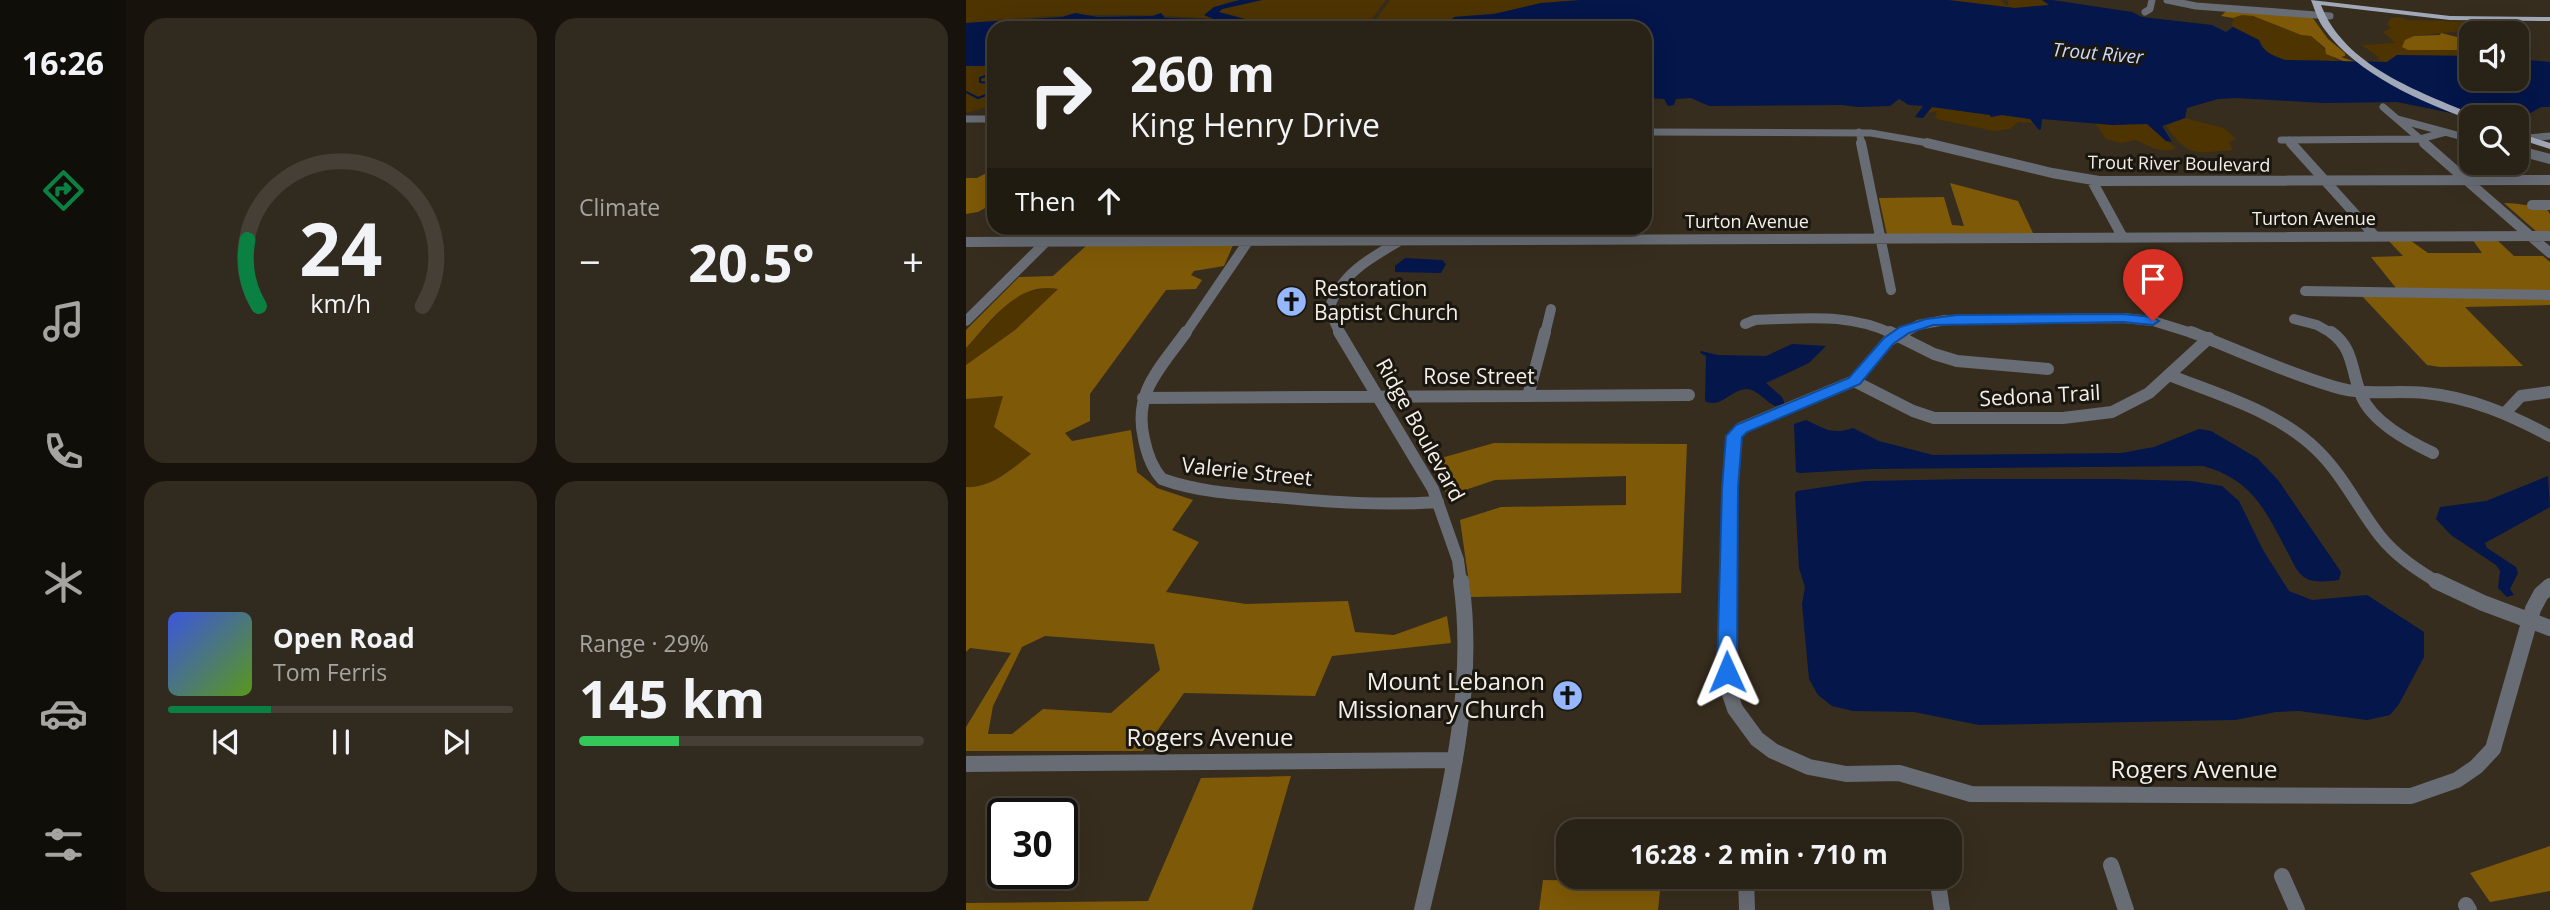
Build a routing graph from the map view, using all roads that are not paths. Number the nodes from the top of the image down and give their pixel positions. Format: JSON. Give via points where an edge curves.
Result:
{"nodes":[{"id":1,"x":2152,"y":0,"type":"edge"},
{"id":2,"x":2166,"y":0,"type":"edge"},
{"id":3,"x":2224,"y":0,"type":"edge"},
{"id":4,"x":2320,"y":1,"type":"edge"},
{"id":5,"x":2225,"y":9,"type":"junction"},
{"id":6,"x":2145,"y":12,"type":"dead end"},
{"id":7,"x":2326,"y":16,"type":"junction"},
{"id":8,"x":2550,"y":19,"type":"edge"},
{"id":9,"x":2383,"y":107,"type":"dead end"},
{"id":10,"x":2459,"y":111,"type":"edge"},
{"id":11,"x":987,"y":119,"type":"edge"},
{"id":12,"x":2397,"y":119,"type":"junction"},
{"id":13,"x":966,"y":120,"type":"edge"},
{"id":14,"x":1652,"y":132,"type":"edge"},
{"id":15,"x":1859,"y":132,"type":"junction"},
{"id":16,"x":2445,"y":132,"type":"junction"},
{"id":17,"x":2459,"y":135,"type":"edge"},
{"id":18,"x":2550,"y":136,"type":"edge"},
{"id":19,"x":2529,"y":137,"type":"edge"},
{"id":20,"x":2420,"y":139,"type":"junction"},
{"id":21,"x":2529,"y":140,"type":"edge"},
{"id":22,"x":2550,"y":146,"type":"edge"},
{"id":23,"x":2529,"y":153,"type":"edge"},
{"id":24,"x":2550,"y":159,"type":"edge"},
{"id":25,"x":2467,"y":180,"type":"junction"},
{"id":26,"x":2518,"y":180,"type":"junction"},
{"id":27,"x":2550,"y":180,"type":"edge"},
{"id":28,"x":2092,"y":181,"type":"junction"},
{"id":29,"x":2326,"y":181,"type":"junction"},
{"id":30,"x":2550,"y":188,"type":"edge"},
{"id":31,"x":2532,"y":205,"type":"dead end"},
{"id":32,"x":2550,"y":205,"type":"edge"},
{"id":33,"x":2529,"y":234,"type":"junction"},
{"id":34,"x":1052,"y":235,"type":"edge"},
{"id":35,"x":1203,"y":235,"type":"edge"},
{"id":36,"x":1411,"y":235,"type":"edge"},
{"id":37,"x":2374,"y":235,"type":"junction"},
{"id":38,"x":2122,"y":236,"type":"junction"},
{"id":39,"x":2550,"y":236,"type":"edge"},
{"id":40,"x":1880,"y":237,"type":"junction"},
{"id":41,"x":1404,"y":239,"type":"junction"},
{"id":42,"x":1196,"y":240,"type":"junction"},
{"id":43,"x":1249,"y":240,"type":"junction"},
{"id":44,"x":1046,"y":241,"type":"junction"},
{"id":45,"x":966,"y":242,"type":"edge"},
{"id":46,"x":2550,"y":253,"type":"edge"},
{"id":47,"x":1891,"y":290,"type":"dead end"},
{"id":48,"x":2305,"y":290,"type":"dead end"},
{"id":49,"x":2550,"y":295,"type":"edge"},
{"id":50,"x":1551,"y":309,"type":"dead end"},
{"id":51,"x":2294,"y":319,"type":"dead end"},
{"id":52,"x":966,"y":321,"type":"edge"},
{"id":53,"x":1745,"y":324,"type":"dead end"},
{"id":54,"x":1896,"y":336,"type":"junction"},
{"id":55,"x":2209,"y":338,"type":"junction"},
{"id":56,"x":2048,"y":369,"type":"dead end"},
{"id":57,"x":2169,"y":375,"type":"junction"},
{"id":58,"x":1854,"y":381,"type":"junction"},
{"id":59,"x":2550,"y":391,"type":"edge"},
{"id":60,"x":2360,"y":393,"type":"junction"},
{"id":61,"x":1689,"y":395,"type":"dead end"},
{"id":62,"x":1528,"y":396,"type":"junction"},
{"id":63,"x":1378,"y":397,"type":"junction"},
{"id":64,"x":1143,"y":398,"type":"junction"},
{"id":65,"x":2505,"y":413,"type":"junction"},
{"id":66,"x":2550,"y":436,"type":"edge"},
{"id":67,"x":2433,"y":453,"type":"dead end"},
{"id":68,"x":1438,"y":502,"type":"junction"},
{"id":69,"x":2550,"y":586,"type":"edge"},
{"id":70,"x":2530,"y":621,"type":"junction"},
{"id":71,"x":2550,"y":628,"type":"edge"},
{"id":72,"x":1455,"y":760,"type":"junction"},
{"id":73,"x":966,"y":764,"type":"edge"},
{"id":74,"x":2111,"y":864,"type":"dead end"},
{"id":75,"x":2282,"y":876,"type":"dead end"},
{"id":76,"x":1746,"y":889,"type":"edge"},
{"id":77,"x":1939,"y":889,"type":"edge"},
{"id":78,"x":1422,"y":910,"type":"edge"},
{"id":79,"x":1747,"y":910,"type":"edge"},
{"id":80,"x":1942,"y":910,"type":"edge"},
{"id":81,"x":2126,"y":910,"type":"edge"},
{"id":82,"x":2297,"y":910,"type":"edge"}],
"edges":[{"from":1,"to":6,"type":"street"},
{"from":2,"to":5,"type":"street"},
{"from":3,"to":5,"type":"street"},
{"from":4,"to":7,"type":"main road"},
{"from":4,"to":8,"type":"main road","via":[[2442,18]]},
{"from":5,"to":7,"type":"street"},
{"from":7,"to":10,"type":"main road","via":[[2339,39],[2360,58]]},
{"from":9,"to":12,"type":"street"},
{"from":11,"to":13,"type":"street"},
{"from":12,"to":16,"type":"street"},
{"from":12,"to":20,"type":"street"},
{"from":14,"to":15,"type":"street","name":"Trout River Boulevard"},
{"from":15,"to":28,"type":"street","name":"Trout River Boulevard","via":[[1905,138]]},
{"from":15,"to":40,"type":"street"},
{"from":16,"to":17,"type":"street"},
{"from":16,"to":20,"type":"street"},
{"from":18,"to":19,"type":"street"},
{"from":20,"to":25,"type":"street"},
{"from":20,"to":29,"type":"street","via":[[2285,140]]},
{"from":21,"to":22,"type":"main road"},
{"from":23,"to":24,"type":"street"},
{"from":25,"to":26,"type":"street","name":"Trout River Boulevard"},
{"from":25,"to":29,"type":"street","name":"Trout River Boulevard"},
{"from":25,"to":33,"type":"street"},
{"from":26,"to":27,"type":"street","name":"Trout River Boulevard"},
{"from":26,"to":30,"type":"street"},
{"from":28,"to":29,"type":"street","name":"Trout River Boulevard"},
{"from":28,"to":38,"type":"street"},
{"from":29,"to":37,"type":"street"},
{"from":31,"to":32,"type":"street"},
{"from":33,"to":37,"type":"street","name":"Turton Avenue"},
{"from":33,"to":39,"type":"street","name":"Turton Avenue"},
{"from":33,"to":46,"type":"street"},
{"from":34,"to":44,"type":"street"},
{"from":35,"to":42,"type":"street"},
{"from":36,"to":41,"type":"street","name":"Ridge Boulevard"},
{"from":37,"to":38,"type":"street","name":"Turton Avenue"},
{"from":38,"to":40,"type":"street","name":"Turton Avenue"},
{"from":40,"to":41,"type":"street","name":"Turton Avenue"},
{"from":40,"to":47,"type":"street"},
{"from":41,"to":43,"type":"street","name":"Turton Avenue"},
{"from":41,"to":63,"type":"street","name":"Ridge Boulevard","via":[[1352,272],[1330,302],[1336,327]]},
{"from":42,"to":43,"type":"street","name":"Turton Avenue"},
{"from":42,"to":44,"type":"street","name":"Turton Avenue"},
{"from":43,"to":64,"type":"street"},
{"from":44,"to":45,"type":"street","name":"Turton Avenue"},
{"from":44,"to":52,"type":"street"},
{"from":48,"to":49,"type":"street"},
{"from":50,"to":62,"type":"street"},
{"from":51,"to":60,"type":"street","via":[[2342,340],[2351,351]]},
{"from":53,"to":54,"type":"street","via":[[1755,320],[1848,320]]},
{"from":54,"to":55,"type":"street","via":[[1917,325],[1945,320],[2123,318],[2167,324]]},
{"from":54,"to":56,"type":"street","via":[[1960,362]]},
{"from":54,"to":58,"type":"street"},
{"from":55,"to":57,"type":"street","name":"Sedona Trail"},
{"from":55,"to":60,"type":"street"},
{"from":57,"to":58,"type":"street","name":"Sedona Trail","via":[[2150,394],[2128,406],[2063,418],[1934,418]]},
{"from":57,"to":70,"type":"street","via":[[2259,412],[2304,439],[2335,470],[2375,530],[2397,553],[2448,586]]},
{"from":58,"to":70,"type":"street","name":"Rogers Avenue","via":[[1741,428],[1734,436],[1728,690],[1746,727],[1768,749],[1812,768],[1846,774],[1889,772],[1971,794],[2411,796],[2458,782],[2493,749]]},
{"from":59,"to":65,"type":"street","via":[[2521,396]]},
{"from":60,"to":65,"type":"street","via":[[2427,393]]},
{"from":60,"to":67,"type":"street","via":[[2372,411]]},
{"from":61,"to":62,"type":"street","name":"Rose Street"},
{"from":62,"to":63,"type":"street","name":"Rose Street"},
{"from":63,"to":64,"type":"street","name":"Rose Street"},
{"from":63,"to":68,"type":"street","name":"Ridge Boulevard"},
{"from":64,"to":68,"type":"street","name":"Valerie Street","via":[[1140,408],[1147,452],[1156,473],[1175,485],[1376,503]]},
{"from":65,"to":66,"type":"street"},
{"from":68,"to":72,"type":"street","name":"Ridge Boulevard","via":[[1451,534],[1465,616],[1465,693]]},
{"from":69,"to":70,"type":"street","name":"Rogers Avenue","via":[[2541,594]]},
{"from":70,"to":71,"type":"street"},
{"from":72,"to":73,"type":"street","name":"Rogers Avenue"},
{"from":72,"to":78,"type":"street","name":"Ridge Boulevard"},
{"from":74,"to":81,"type":"street"},
{"from":75,"to":82,"type":"street"},
{"from":76,"to":79,"type":"street"},
{"from":77,"to":80,"type":"street"}]}
